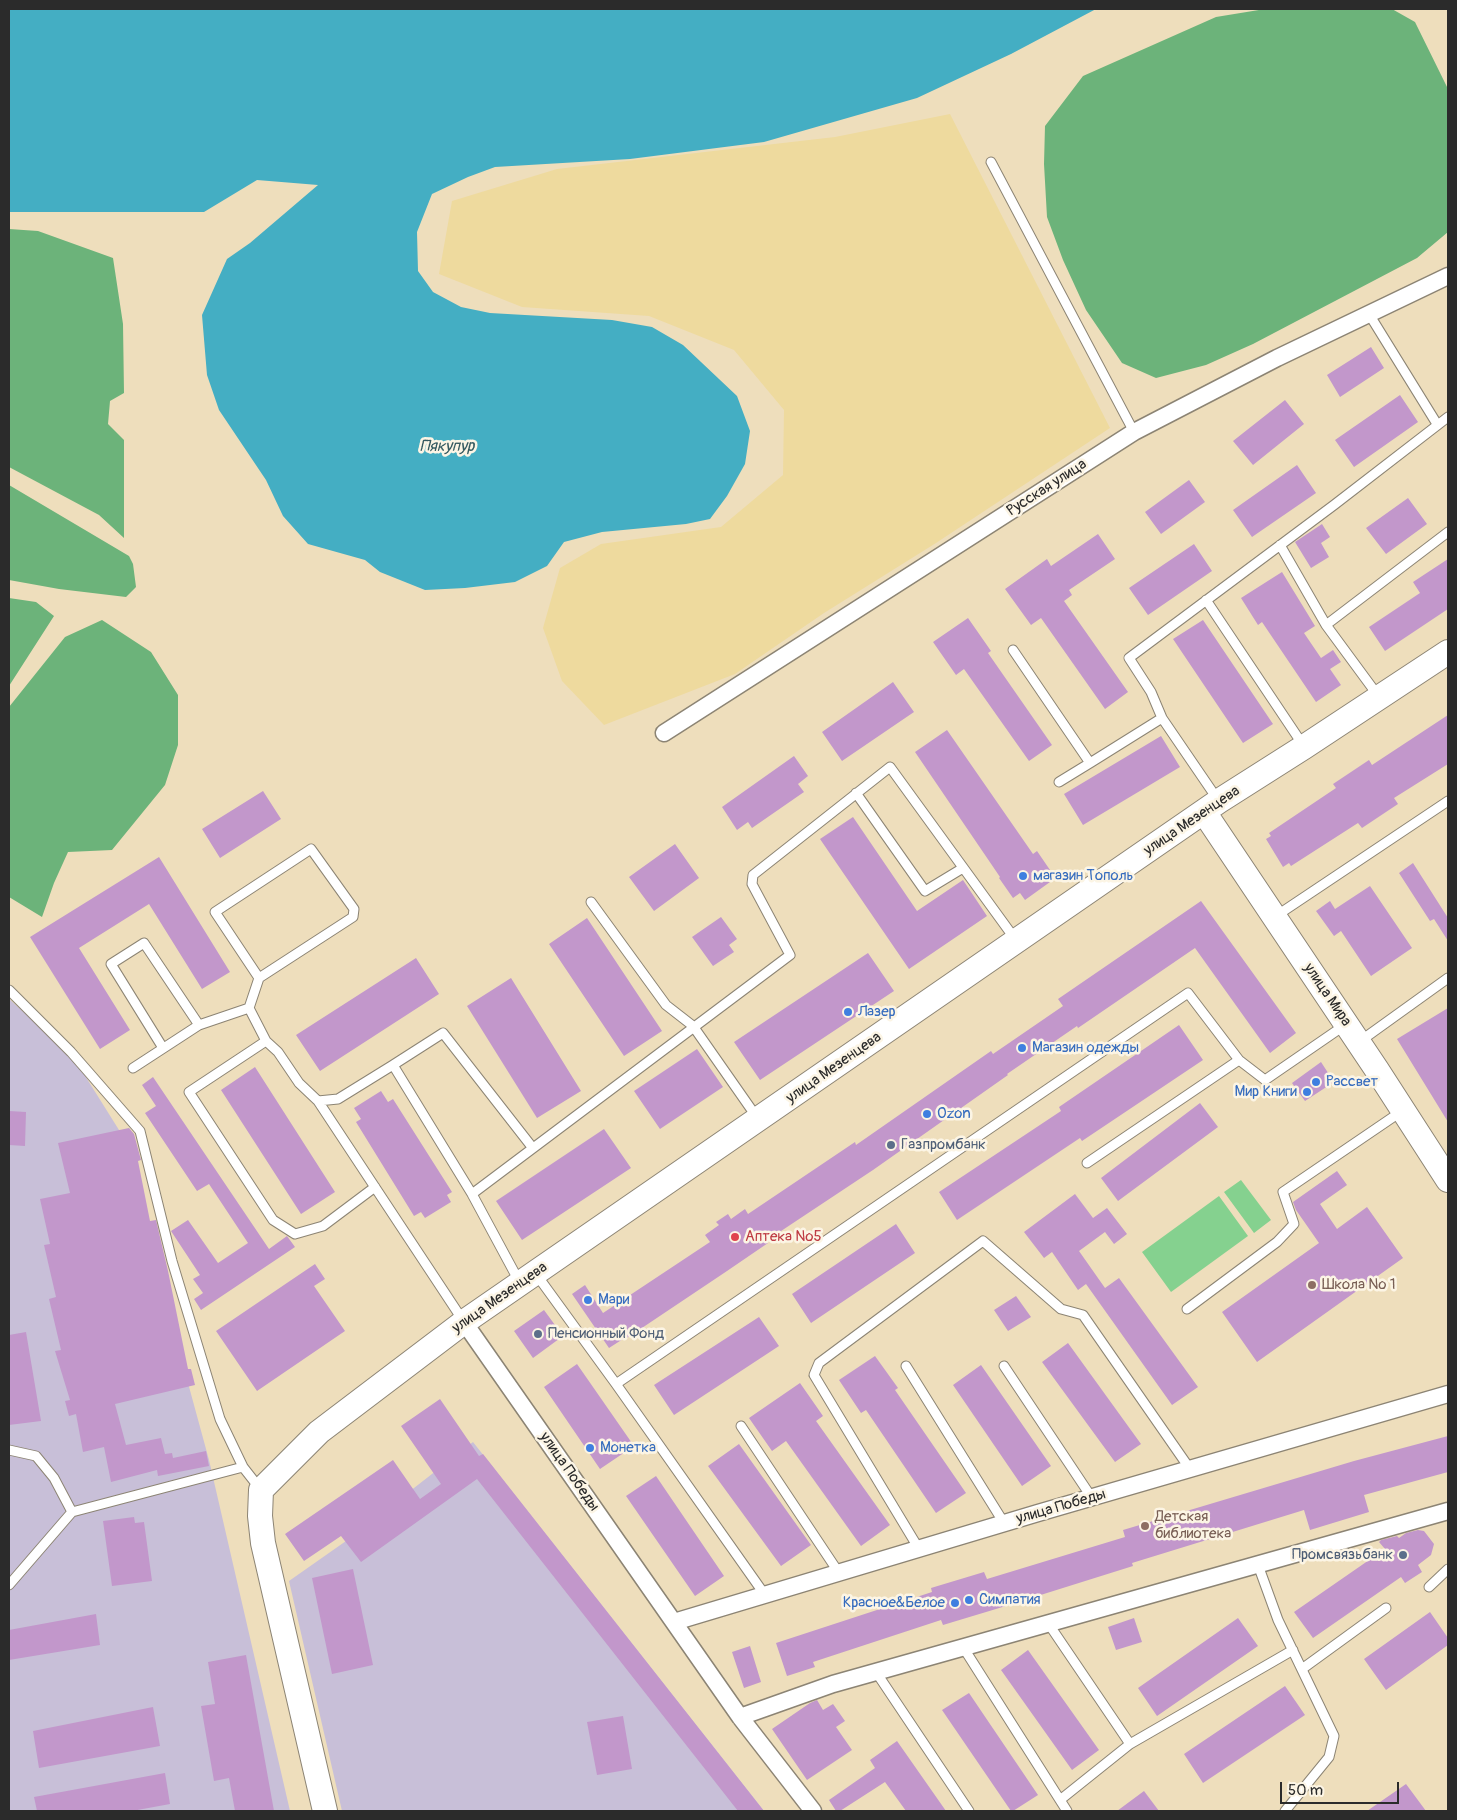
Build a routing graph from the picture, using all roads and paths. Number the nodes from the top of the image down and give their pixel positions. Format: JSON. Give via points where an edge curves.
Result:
{"nodes":[{"id":1,"x":991,"y":162,"type":"dead end"},
{"id":2,"x":1448,"y":276,"type":"edge"},
{"id":3,"x":1369,"y":314,"type":"junction"},
{"id":4,"x":1448,"y":417,"type":"edge"},
{"id":5,"x":1438,"y":424,"type":"junction"},
{"id":6,"x":1134,"y":432,"type":"junction"},
{"id":7,"x":1448,"y":532,"type":"edge"},
{"id":8,"x":1280,"y":544,"type":"junction"},
{"id":9,"x":1206,"y":600,"type":"junction"},
{"id":10,"x":1326,"y":625,"type":"junction"},
{"id":11,"x":1013,"y":650,"type":"dead end"},
{"id":12,"x":1448,"y":652,"type":"edge"},
{"id":13,"x":1379,"y":696,"type":"junction"},
{"id":14,"x":1162,"y":718,"type":"junction"},
{"id":15,"x":664,"y":733,"type":"dead end"},
{"id":16,"x":1304,"y":747,"type":"junction"},
{"id":17,"x":1090,"y":763,"type":"junction"},
{"id":18,"x":1059,"y":782,"type":"dead end"},
{"id":19,"x":856,"y":793,"type":"junction"},
{"id":20,"x":1448,"y":801,"type":"edge"},
{"id":21,"x":1212,"y":806,"type":"junction"},
{"id":22,"x":963,"y":868,"type":"junction"},
{"id":23,"x":591,"y":902,"type":"dead end"},
{"id":24,"x":1274,"y":917,"type":"junction"},
{"id":25,"x":1017,"y":941,"type":"junction"},
{"id":26,"x":258,"y":978,"type":"junction"},
{"id":27,"x":1448,"y":978,"type":"edge"},
{"id":28,"x":9,"y":990,"type":"edge"},
{"id":29,"x":249,"y":1008,"type":"junction"},
{"id":30,"x":199,"y":1025,"type":"junction"},
{"id":31,"x":693,"y":1026,"type":"junction"},
{"id":32,"x":1352,"y":1033,"type":"junction"},
{"id":33,"x":266,"y":1041,"type":"junction"},
{"id":34,"x":163,"y":1048,"type":"junction"},
{"id":35,"x":1239,"y":1060,"type":"junction"},
{"id":36,"x":393,"y":1065,"type":"junction"},
{"id":37,"x":133,"y":1068,"type":"dead end"},
{"id":38,"x":318,"y":1101,"type":"junction"},
{"id":39,"x":1403,"y":1110,"type":"junction"},
{"id":40,"x":758,"y":1120,"type":"junction"},
{"id":41,"x":532,"y":1147,"type":"junction"},
{"id":42,"x":1087,"y":1163,"type":"dead end"},
{"id":43,"x":1448,"y":1180,"type":"edge"},
{"id":44,"x":375,"y":1187,"type":"junction"},
{"id":45,"x":472,"y":1194,"type":"junction"},
{"id":46,"x":528,"y":1279,"type":"junction"},
{"id":47,"x":1186,"y":1309,"type":"dead end"},
{"id":48,"x":464,"y":1322,"type":"junction"},
{"id":49,"x":906,"y":1366,"type":"dead end"},
{"id":50,"x":1004,"y":1366,"type":"dead end"},
{"id":51,"x":616,"y":1384,"type":"junction"},
{"id":52,"x":1448,"y":1394,"type":"edge"},
{"id":53,"x":741,"y":1426,"type":"dead end"},
{"id":54,"x":9,"y":1450,"type":"edge"},
{"id":55,"x":244,"y":1467,"type":"junction"},
{"id":56,"x":1190,"y":1469,"type":"junction"},
{"id":57,"x":261,"y":1490,"type":"junction"},
{"id":58,"x":1092,"y":1498,"type":"junction"},
{"id":59,"x":1448,"y":1511,"type":"edge"},
{"id":60,"x":72,"y":1512,"type":"junction"},
{"id":61,"x":1004,"y":1524,"type":"junction"},
{"id":62,"x":919,"y":1549,"type":"junction"},
{"id":63,"x":1258,"y":1565,"type":"junction"},
{"id":64,"x":1448,"y":1569,"type":"edge"},
{"id":65,"x":839,"y":1573,"type":"junction"},
{"id":66,"x":9,"y":1585,"type":"edge"},
{"id":67,"x":1429,"y":1587,"type":"dead end"},
{"id":68,"x":765,"y":1595,"type":"junction"},
{"id":69,"x":1386,"y":1608,"type":"dead end"},
{"id":70,"x":674,"y":1622,"type":"junction"},
{"id":71,"x":1048,"y":1624,"type":"junction"},
{"id":72,"x":963,"y":1647,"type":"junction"},
{"id":73,"x":1293,"y":1650,"type":"junction"},
{"id":74,"x":1302,"y":1669,"type":"junction"},
{"id":75,"x":876,"y":1672,"type":"junction"},
{"id":76,"x":740,"y":1717,"type":"junction"},
{"id":77,"x":1130,"y":1744,"type":"junction"},
{"id":78,"x":1060,"y":1800,"type":"junction"},
{"id":79,"x":325,"y":1811,"type":"edge"},
{"id":80,"x":813,"y":1811,"type":"edge"},
{"id":81,"x":968,"y":1811,"type":"edge"},
{"id":82,"x":1067,"y":1811,"type":"edge"},
{"id":83,"x":1285,"y":1811,"type":"edge"}],
"edges":[{"from":1,"to":6,"type":"lane"},
{"from":2,"to":3,"type":"street","name":"Русская улица"},
{"from":3,"to":5,"type":"lane"},
{"from":3,"to":6,"type":"street","name":"Русская улица"},
{"from":4,"to":5,"type":"lane"},
{"from":5,"to":8,"type":"lane"},
{"from":6,"to":15,"type":"street","name":"Русская улица"},
{"from":7,"to":10,"type":"lane"},
{"from":8,"to":9,"type":"lane"},
{"from":8,"to":10,"type":"lane"},
{"from":9,"to":14,"type":"lane","via":[[1129,658],[1151,692]]},
{"from":9,"to":16,"type":"lane"},
{"from":10,"to":13,"type":"lane"},
{"from":11,"to":17,"type":"lane"},
{"from":12,"to":13,"type":"main road","name":"улица Мезенцева"},
{"from":13,"to":16,"type":"main road","name":"улица Мезенцева"},
{"from":14,"to":17,"type":"lane"},
{"from":14,"to":21,"type":"lane"},
{"from":16,"to":21,"type":"main road","name":"улица Мезенцева"},
{"from":17,"to":18,"type":"lane"},
{"from":19,"to":22,"type":"lane","via":[[925,892]]},
{"from":19,"to":22,"type":"lane","via":[[890,767]]},
{"from":19,"to":31,"type":"lane","via":[[753,875],[752,884],[790,955]]},
{"from":20,"to":24,"type":"lane"},
{"from":21,"to":24,"type":"main road","name":"улица Мира"},
{"from":21,"to":25,"type":"main road","name":"улица Мезенцева"},
{"from":22,"to":25,"type":"lane"},
{"from":23,"to":31,"type":"lane","via":[[666,1005]]},
{"from":24,"to":32,"type":"main road","name":"улица Мира"},
{"from":25,"to":40,"type":"main road","name":"улица Мезенцева"},
{"from":26,"to":26,"type":"lane","via":[[353,917],[354,909],[311,849],[214,912]]},
{"from":26,"to":29,"type":"lane"},
{"from":27,"to":32,"type":"lane"},
{"from":28,"to":55,"type":"lane","via":[[140,1131],[172,1261],[220,1419]]},
{"from":29,"to":30,"type":"lane"},
{"from":29,"to":33,"type":"lane"},
{"from":30,"to":34,"type":"lane"},
{"from":30,"to":34,"type":"lane","via":[[144,943],[111,964]]},
{"from":31,"to":40,"type":"lane"},
{"from":31,"to":41,"type":"lane"},
{"from":32,"to":35,"type":"lane","via":[[1265,1080]]},
{"from":32,"to":39,"type":"main road","name":"улица Мира"},
{"from":33,"to":38,"type":"lane","via":[[278,1052],[299,1083]]},
{"from":33,"to":44,"type":"lane","via":[[189,1092],[272,1220],[295,1234],[323,1226]]},
{"from":34,"to":37,"type":"lane"},
{"from":35,"to":42,"type":"lane"},
{"from":35,"to":51,"type":"lane","via":[[1188,992]]},
{"from":36,"to":38,"type":"lane","via":[[338,1099]]},
{"from":36,"to":41,"type":"lane","via":[[443,1032]]},
{"from":36,"to":45,"type":"lane"},
{"from":38,"to":44,"type":"lane"},
{"from":39,"to":43,"type":"main road","name":"улица Мира"},
{"from":39,"to":47,"type":"lane","via":[[1283,1192],[1294,1224],[1277,1242]]},
{"from":40,"to":46,"type":"main road","name":"улица Мезенцева"},
{"from":41,"to":45,"type":"lane"},
{"from":44,"to":48,"type":"lane"},
{"from":45,"to":46,"type":"lane"},
{"from":46,"to":48,"type":"main road","name":"улица Мезенцева"},
{"from":46,"to":51,"type":"lane"},
{"from":48,"to":57,"type":"main road","name":"улица Мезенцева","via":[[319,1432]]},
{"from":48,"to":70,"type":"street","name":"улица Победы"},
{"from":49,"to":61,"type":"lane"},
{"from":50,"to":58,"type":"lane"},
{"from":51,"to":68,"type":"lane"},
{"from":52,"to":56,"type":"street","name":"улица Победы"},
{"from":53,"to":65,"type":"lane"},
{"from":54,"to":60,"type":"lane","via":[[36,1456],[54,1478]]},
{"from":55,"to":57,"type":"lane"},
{"from":55,"to":60,"type":"lane"},
{"from":56,"to":58,"type":"street","name":"улица Победы"},
{"from":56,"to":62,"type":"lane","via":[[1083,1315],[1061,1309],[983,1241],[818,1363],[814,1375]]},
{"from":57,"to":79,"type":"main road","via":[[263,1543]]},
{"from":58,"to":61,"type":"street","name":"улица Победы"},
{"from":59,"to":63,"type":"street"},
{"from":60,"to":66,"type":"lane"},
{"from":61,"to":62,"type":"street","name":"улица Победы"},
{"from":62,"to":65,"type":"street","name":"улица Победы"},
{"from":63,"to":71,"type":"street"},
{"from":63,"to":73,"type":"lane"},
{"from":64,"to":67,"type":"lane"},
{"from":65,"to":68,"type":"street","name":"улица Победы"},
{"from":68,"to":70,"type":"street","name":"улица Победы"},
{"from":69,"to":74,"type":"lane"},
{"from":70,"to":76,"type":"street","name":"улица Победы"},
{"from":71,"to":72,"type":"street"},
{"from":71,"to":77,"type":"lane"},
{"from":72,"to":75,"type":"street"},
{"from":72,"to":78,"type":"lane"},
{"from":73,"to":74,"type":"lane"},
{"from":73,"to":77,"type":"lane"},
{"from":74,"to":83,"type":"lane","via":[[1334,1736],[1329,1757]]},
{"from":75,"to":76,"type":"street"},
{"from":75,"to":81,"type":"lane"},
{"from":76,"to":80,"type":"street","name":"улица Победы"},
{"from":77,"to":78,"type":"lane"},
{"from":78,"to":82,"type":"lane"}]}
